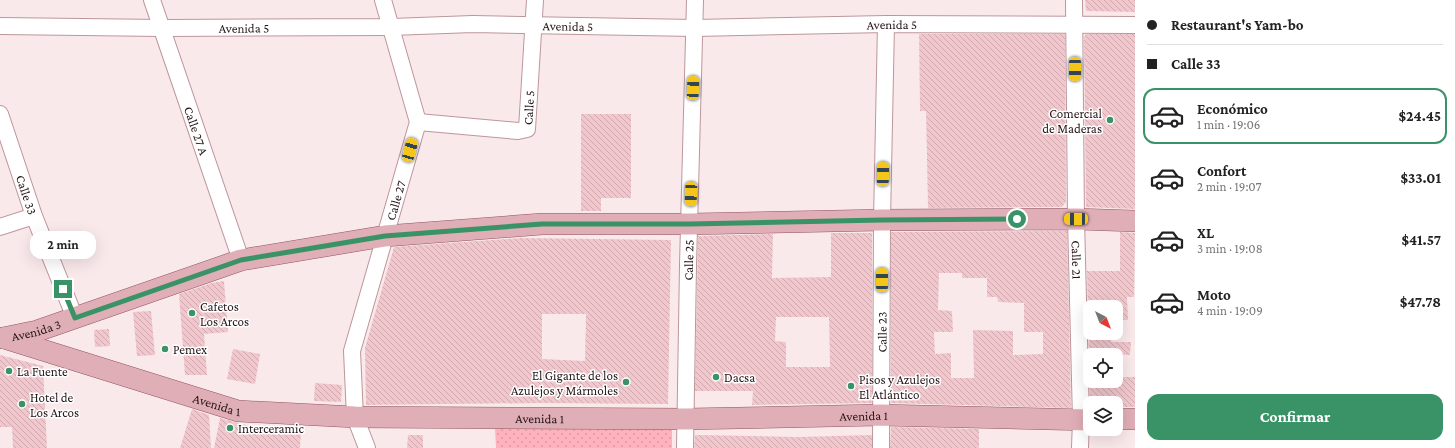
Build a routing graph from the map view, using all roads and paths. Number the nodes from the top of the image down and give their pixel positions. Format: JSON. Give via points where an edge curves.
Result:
{"nodes":[{"id":1,"x":152,"y":0,"type":"edge"},
{"id":2,"x":383,"y":0,"type":"edge"},
{"id":3,"x":535,"y":0,"type":"edge"},
{"id":4,"x":695,"y":0,"type":"edge"},
{"id":5,"x":1074,"y":0,"type":"edge"},
{"id":6,"x":886,"y":24,"type":"junction"},
{"id":7,"x":1074,"y":24,"type":"junction"},
{"id":8,"x":1135,"y":25,"type":"edge"},
{"id":9,"x":0,"y":26,"type":"edge"},
{"id":10,"x":534,"y":26,"type":"junction"},
{"id":11,"x":391,"y":27,"type":"junction"},
{"id":12,"x":162,"y":28,"type":"junction"},
{"id":13,"x":695,"y":28,"type":"junction"},
{"id":14,"x":1,"y":120,"type":"edge"},
{"id":15,"x":418,"y":122,"type":"junction"},
{"id":16,"x":34,"y":216,"type":"junction"},
{"id":17,"x":1076,"y":219,"type":"junction"},
{"id":18,"x":882,"y":220,"type":"junction"},
{"id":19,"x":1135,"y":221,"type":"edge"},
{"id":20,"x":690,"y":224,"type":"junction"},
{"id":21,"x":0,"y":227,"type":"edge"},
{"id":22,"x":385,"y":236,"type":"junction"},
{"id":23,"x":241,"y":260,"type":"junction"},
{"id":24,"x":75,"y":318,"type":"junction"},
{"id":25,"x":2,"y":338,"type":"edge"},
{"id":26,"x":1085,"y":396,"type":"edge"},
{"id":27,"x":880,"y":415,"type":"junction"},
{"id":28,"x":355,"y":417,"type":"junction"},
{"id":29,"x":686,"y":419,"type":"junction"},
{"id":30,"x":1135,"y":419,"type":"edge"},
{"id":31,"x":1083,"y":420,"type":"edge"},
{"id":32,"x":1123,"y":420,"type":"edge"},
{"id":33,"x":1083,"y":434,"type":"edge"},
{"id":34,"x":367,"y":448,"type":"edge"},
{"id":35,"x":685,"y":448,"type":"edge"},
{"id":36,"x":881,"y":448,"type":"edge"},
{"id":37,"x":1080,"y":448,"type":"edge"}],
"edges":[{"from":1,"to":12,"type":"street","name":"Calle 27 A"},
{"from":2,"to":11,"type":"street"},
{"from":3,"to":10,"type":"street","name":"Calle 5"},
{"from":4,"to":13,"type":"street","name":"Calle 25"},
{"from":5,"to":7,"type":"street","name":"Calle 21"},
{"from":6,"to":7,"type":"street","name":"Avenida 5"},
{"from":6,"to":13,"type":"street","name":"Avenida 5"},
{"from":6,"to":18,"type":"street","name":"Calle 23"},
{"from":7,"to":8,"type":"street","name":"Avenida 5"},
{"from":7,"to":17,"type":"street","name":"Calle 21"},
{"from":9,"to":12,"type":"street","name":"Avenida 5"},
{"from":10,"to":11,"type":"street","name":"Avenida 5","via":[[473,24]]},
{"from":10,"to":13,"type":"street","name":"Avenida 5"},
{"from":10,"to":15,"type":"street","name":"Calle 5","via":[[527,129],[518,131]]},
{"from":11,"to":12,"type":"street","name":"Avenida 5"},
{"from":11,"to":15,"type":"street"},
{"from":12,"to":23,"type":"street","name":"Calle 27 A"},
{"from":13,"to":20,"type":"street","name":"Calle 25"},
{"from":14,"to":16,"type":"street","name":"Calle 33"},
{"from":15,"to":22,"type":"street","name":"Calle 27"},
{"from":16,"to":21,"type":"street"},
{"from":16,"to":24,"type":"street","name":"Calle 33"},
{"from":17,"to":18,"type":"main road","name":"Avenida 3"},
{"from":17,"to":19,"type":"main road","name":"Avenida 3"},
{"from":17,"to":26,"type":"street","name":"Calle 21"},
{"from":18,"to":20,"type":"main road","name":"Avenida 3"},
{"from":18,"to":27,"type":"street","name":"Calle 23"},
{"from":20,"to":22,"type":"main road","name":"Avenida 3","via":[[542,224]]},
{"from":20,"to":29,"type":"street","name":"Calle 25"},
{"from":22,"to":23,"type":"main road","name":"Avenida 3"},
{"from":22,"to":28,"type":"street","name":"Calle 27","via":[[352,351]]},
{"from":23,"to":24,"type":"main road","name":"Avenida 3"},
{"from":24,"to":25,"type":"main road","name":"Avenida 3","via":[[37,331]]},
{"from":25,"to":28,"type":"main road","name":"Avenida 1","via":[[238,411]]},
{"from":27,"to":29,"type":"main road","name":"Avenida 1"},
{"from":27,"to":31,"type":"main road","name":"Avenida 1"},
{"from":27,"to":36,"type":"street","name":"Calle 23"},
{"from":28,"to":29,"type":"main road","name":"Avenida 1"},
{"from":28,"to":34,"type":"street","name":"Calle 27"},
{"from":29,"to":35,"type":"street","name":"Calle 25"},
{"from":30,"to":32,"type":"main road"},
{"from":33,"to":37,"type":"street","name":"Calle 21"}]}
